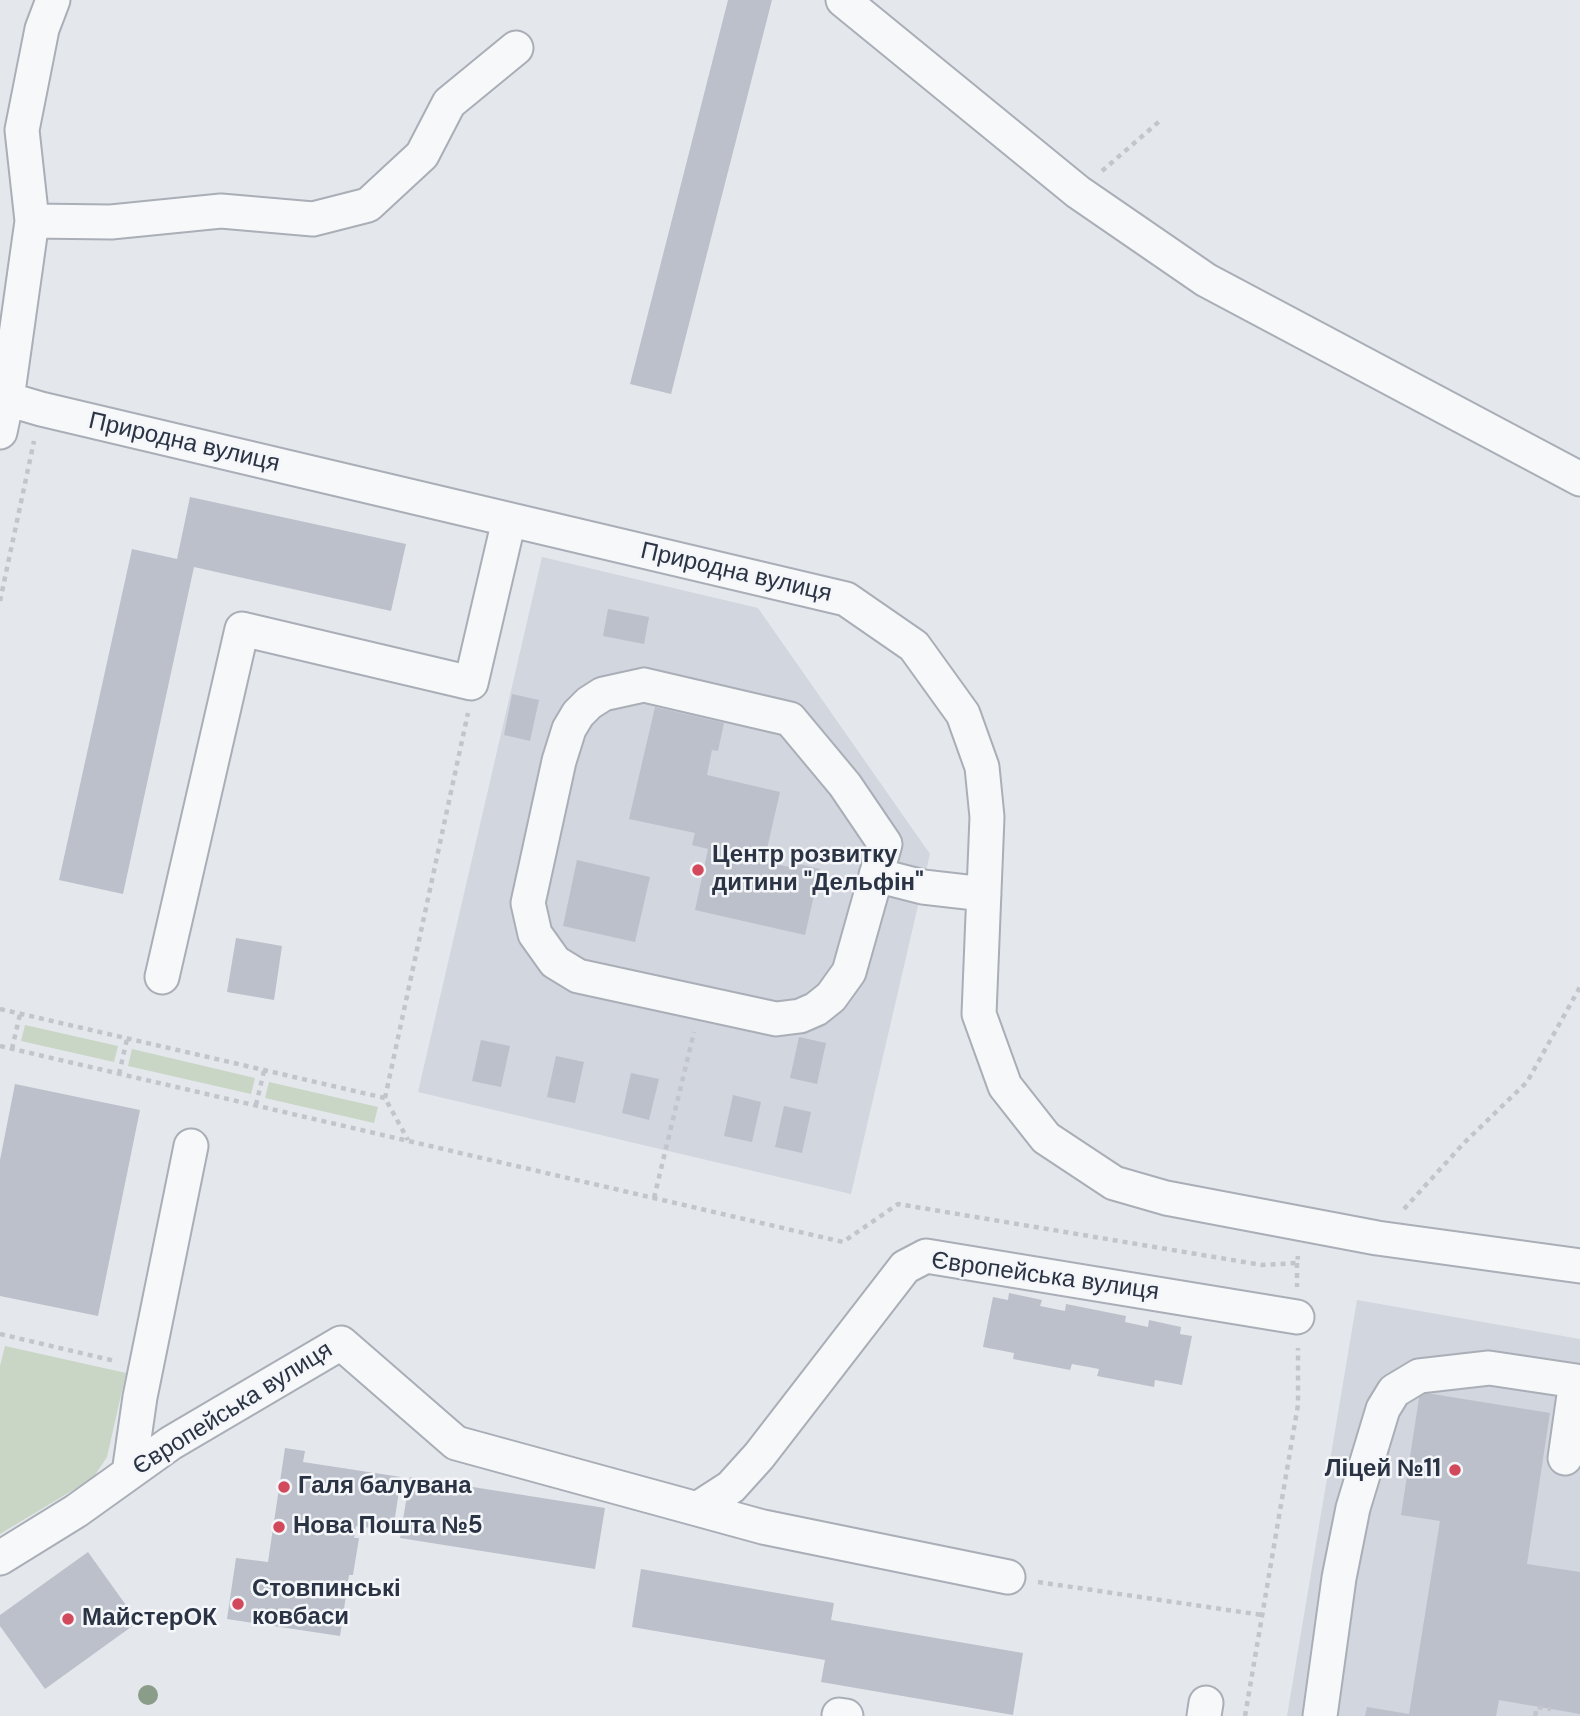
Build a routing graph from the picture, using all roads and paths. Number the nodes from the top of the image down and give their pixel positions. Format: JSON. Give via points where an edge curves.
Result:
{"nodes":[{"id":1,"x":53,"y":0,"type":"edge"},
{"id":2,"x":843,"y":0,"type":"edge"},
{"id":3,"x":516,"y":48,"type":"dead end"},
{"id":4,"x":1162,"y":119,"type":"dead end"},
{"id":5,"x":1078,"y":192,"type":"junction"},
{"id":6,"x":32,"y":220,"type":"junction"},
{"id":7,"x":7,"y":399,"type":"junction"},
{"id":8,"x":41,"y":410,"type":"junction"},
{"id":9,"x":0,"y":432,"type":"edge"},
{"id":10,"x":1580,"y":479,"type":"edge"},
{"id":11,"x":509,"y":520,"type":"junction"},
{"id":12,"x":0,"y":601,"type":"edge"},
{"id":13,"x":471,"y":682,"type":"junction"},
{"id":14,"x":876,"y":875,"type":"junction"},
{"id":15,"x":984,"y":894,"type":"junction"},
{"id":16,"x":162,"y":977,"type":"dead end"},
{"id":17,"x":1580,"y":987,"type":"edge"},
{"id":18,"x":701,"y":1002,"type":"junction"},
{"id":19,"x":0,"y":1009,"type":"edge"},
{"id":20,"x":20,"y":1014,"type":"junction"},
{"id":21,"x":127,"y":1039,"type":"junction"},
{"id":22,"x":0,"y":1046,"type":"edge"},
{"id":23,"x":12,"y":1049,"type":"junction"},
{"id":24,"x":264,"y":1070,"type":"junction"},
{"id":25,"x":119,"y":1074,"type":"junction"},
{"id":26,"x":385,"y":1098,"type":"junction"},
{"id":27,"x":256,"y":1105,"type":"junction"},
{"id":28,"x":408,"y":1140,"type":"junction"},
{"id":29,"x":191,"y":1146,"type":"dead end"},
{"id":30,"x":654,"y":1198,"type":"junction"},
{"id":31,"x":1303,"y":1225,"type":"junction"},
{"id":32,"x":1377,"y":1238,"type":"junction"},
{"id":33,"x":1297,"y":1263,"type":"junction"},
{"id":34,"x":1580,"y":1266,"type":"edge"},
{"id":35,"x":1297,"y":1317,"type":"junction"},
{"id":36,"x":0,"y":1334,"type":"edge"},
{"id":37,"x":146,"y":1368,"type":"junction"},
{"id":38,"x":1579,"y":1375,"type":"edge"},
{"id":39,"x":1565,"y":1458,"type":"dead end"},
{"id":40,"x":129,"y":1473,"type":"junction"},
{"id":41,"x":697,"y":1509,"type":"junction"},
{"id":42,"x":0,"y":1558,"type":"edge"},
{"id":43,"x":1008,"y":1577,"type":"joint"},
{"id":44,"x":1262,"y":1615,"type":"junction"},
{"id":45,"x":1551,"y":1709,"type":"dead end"},
{"id":46,"x":1245,"y":1716,"type":"edge"},
{"id":47,"x":1320,"y":1716,"type":"edge"},
{"id":48,"x":1535,"y":1716,"type":"edge"}],
"edges":[{"from":1,"to":6,"type":"street","via":[[42,29],[22,130]]},
{"from":2,"to":5,"type":"street"},
{"from":3,"to":6,"type":"street","via":[[449,103],[422,155],[368,205],[313,219],[221,211],[111,222]]},
{"from":4,"to":5,"type":"path"},
{"from":5,"to":10,"type":"street","via":[[1206,280]]},
{"from":6,"to":7,"type":"street"},
{"from":7,"to":8,"type":"street","name":"Природна вулиця"},
{"from":7,"to":9,"type":"street"},
{"from":8,"to":11,"type":"street","name":"Природна вулиця"},
{"from":8,"to":12,"type":"path"},
{"from":11,"to":13,"type":"street"},
{"from":11,"to":15,"type":"street","name":"Природна вулиця","via":[[846,599],[914,646],[962,714],[982,767]]},
{"from":13,"to":16,"type":"street","via":[[242,629]]},
{"from":13,"to":26,"type":"path","via":[[471,703]]},
{"from":14,"to":15,"type":"street","via":[[923,887]]},
{"from":14,"to":18,"type":"street","via":[[849,972],[841,987],[816,1009],[776,1018]]},
{"from":14,"to":18,"type":"street","via":[[885,844],[845,785],[790,719],[645,685],[616,689],[589,703],[569,729],[559,761],[528,903],[535,934],[555,962],[578,976]]},
{"from":15,"to":31,"type":"street","name":"Природна вулиця","via":[[979,1014],[1005,1086],[1046,1138],[1114,1183]]},
{"from":17,"to":32,"type":"path","via":[[1527,1082]]},
{"from":18,"to":30,"type":"path"},
{"from":19,"to":20,"type":"path"},
{"from":20,"to":21,"type":"path"},
{"from":20,"to":23,"type":"path"},
{"from":21,"to":24,"type":"path"},
{"from":21,"to":25,"type":"path"},
{"from":22,"to":23,"type":"path"},
{"from":23,"to":25,"type":"path"},
{"from":24,"to":26,"type":"path"},
{"from":24,"to":27,"type":"path"},
{"from":25,"to":27,"type":"path"},
{"from":26,"to":28,"type":"path"},
{"from":27,"to":28,"type":"path"},
{"from":28,"to":30,"type":"path"},
{"from":29,"to":37,"type":"street"},
{"from":30,"to":33,"type":"path","via":[[843,1242],[898,1204],[1262,1265]]},
{"from":31,"to":32,"type":"street","name":"Природна вулиця"},
{"from":31,"to":33,"type":"path"},
{"from":32,"to":34,"type":"street","name":"Природна вулиця"},
{"from":33,"to":35,"type":"path"},
{"from":35,"to":41,"type":"street","name":"Європейська вулиця","via":[[926,1256],[905,1267],[759,1456],[730,1487]]},
{"from":35,"to":44,"type":"path","via":[[1298,1405]]},
{"from":36,"to":37,"type":"path"},
{"from":37,"to":40,"type":"street"},
{"from":38,"to":39,"type":"street"},
{"from":38,"to":47,"type":"street","via":[[1489,1368],[1419,1376],[1394,1391],[1383,1409],[1353,1508]]},
{"from":40,"to":41,"type":"street","name":"Європейська вулиця","via":[[171,1443],[341,1343],[456,1443]]},
{"from":40,"to":42,"type":"street","name":"Європейська вулиця"},
{"from":41,"to":43,"type":"street","name":"Європейська вулиця"},
{"from":43,"to":44,"type":"path"},
{"from":44,"to":46,"type":"path"},
{"from":45,"to":48,"type":"path","via":[[1537,1707]]}]}
